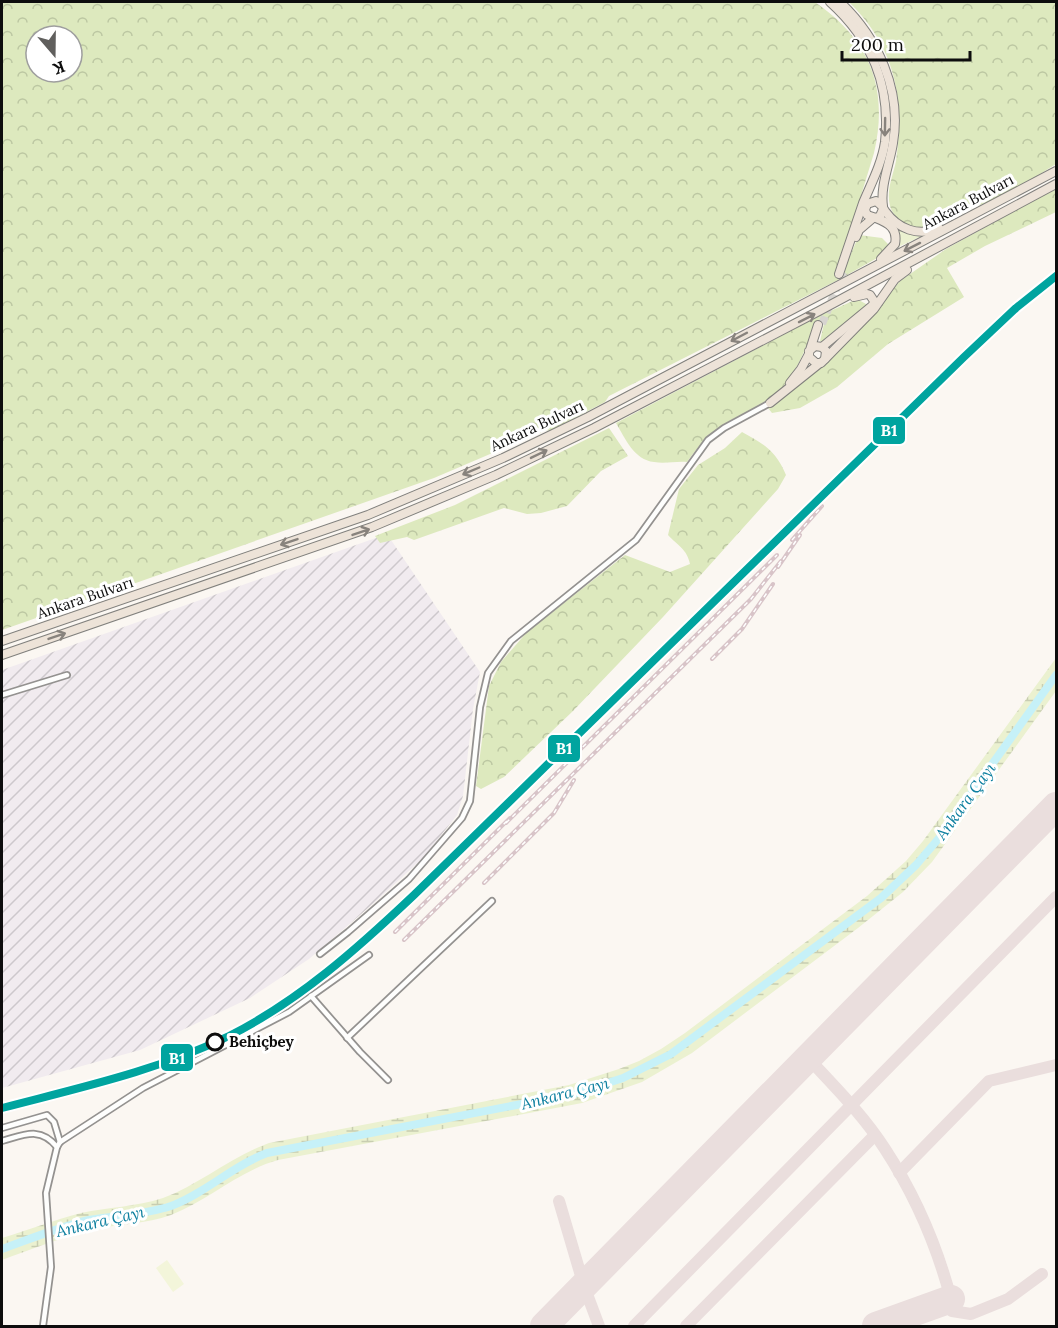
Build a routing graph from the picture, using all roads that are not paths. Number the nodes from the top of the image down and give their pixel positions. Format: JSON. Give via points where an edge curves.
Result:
{"nodes":[{"id":1,"x":830,"y":2,"type":"edge"},
{"id":2,"x":840,"y":2,"type":"edge"},
{"id":3,"x":1056,"y":171,"type":"edge"},
{"id":4,"x":1056,"y":184,"type":"edge"},
{"id":5,"x":998,"y":203,"type":"junction"},
{"id":6,"x":864,"y":206,"type":"junction"},
{"id":7,"x":883,"y":208,"type":"junction"},
{"id":8,"x":874,"y":218,"type":"junction"},
{"id":9,"x":959,"y":237,"type":"junction"},
{"id":10,"x":846,"y":281,"type":"junction"},
{"id":11,"x":827,"y":307,"type":"junction"},
{"id":12,"x":820,"y":325,"type":"tunnel mouth"},
{"id":13,"x":814,"y":350,"type":"junction"},
{"id":14,"x":823,"y":361,"type":"junction"},
{"id":15,"x":770,"y":403,"type":"junction"},
{"id":16,"x":2,"y":641,"type":"edge"},
{"id":17,"x":2,"y":655,"type":"edge"},
{"id":18,"x":68,"y":675,"type":"dead end"},
{"id":19,"x":2,"y":695,"type":"edge"},
{"id":20,"x":492,"y":901,"type":"dead end"},
{"id":21,"x":320,"y":954,"type":"dead end"},
{"id":22,"x":369,"y":955,"type":"dead end"},
{"id":23,"x":311,"y":996,"type":"junction"},
{"id":24,"x":347,"y":1038,"type":"junction"},
{"id":25,"x":388,"y":1080,"type":"dead end"},
{"id":26,"x":2,"y":1128,"type":"edge"},
{"id":27,"x":2,"y":1141,"type":"edge"},
{"id":28,"x":60,"y":1142,"type":"junction"},
{"id":29,"x":57,"y":1147,"type":"junction"},
{"id":30,"x":43,"y":1326,"type":"edge"}],
"edges":[{"from":1,"to":6,"type":"main road","one_way":true,"via":[[859,34],[877,67],[885,101],[885,144]]},
{"from":2,"to":7,"type":"main road","via":[[877,47],[891,90],[894,140],[883,189]]},
{"from":3,"to":5,"type":"main road","name":"Ankara Bulvarı"},
{"from":4,"to":9,"type":"main road","name":"Ankara Bulvarı"},
{"from":5,"to":7,"type":"main road","via":[[919,233],[898,224]]},
{"from":5,"to":10,"type":"main road","name":"Ankara Bulvarı","one_way":true},
{"from":6,"to":7,"type":"main road","via":[[873,201]]},
{"from":6,"to":8,"type":"main road","via":[[867,215]]},
{"from":6,"to":8,"type":"main road","via":[[841,273],[857,234]]},
{"from":7,"to":8,"type":"main road","via":[[880,216]]},
{"from":8,"to":10,"type":"main road","via":[[891,225],[896,244],[881,259]]},
{"from":9,"to":11,"type":"main road","name":"Ankara Bulvarı"},
{"from":9,"to":14,"type":"main road","via":[[895,279],[874,309]]},
{"from":10,"to":16,"type":"main road","name":"Ankara Bulvarı","one_way":true,"via":[[503,458],[368,515]]},
{"from":11,"to":13,"type":"main road","via":[[867,294],[874,301]]},
{"from":17,"to":11,"type":"main road","name":"Ankara Bulvarı","one_way":true,"via":[[383,523],[594,428]]},
{"from":12,"to":13,"type":"main road"},
{"from":13,"to":14,"type":"main road","via":[[826,354]]},
{"from":13,"to":14,"type":"main road","via":[[813,362]]},
{"from":13,"to":15,"type":"main road"},
{"from":14,"to":15,"type":"main road"},
{"from":15,"to":21,"type":"street","via":[[708,441],[636,540],[511,641],[498,656],[488,673],[480,707],[470,801],[462,818],[409,879]]},
{"from":18,"to":19,"type":"street"},
{"from":20,"to":24,"type":"street"},
{"from":22,"to":23,"type":"street"},
{"from":23,"to":24,"type":"street"},
{"from":23,"to":28,"type":"street","via":[[143,1088]]},
{"from":24,"to":25,"type":"street"},
{"from":26,"to":28,"type":"street","via":[[47,1115],[54,1122]]},
{"from":27,"to":29,"type":"street","via":[[36,1134],[50,1139]]},
{"from":28,"to":29,"type":"street"},
{"from":29,"to":30,"type":"street","via":[[46,1193],[50,1276]]}]}
